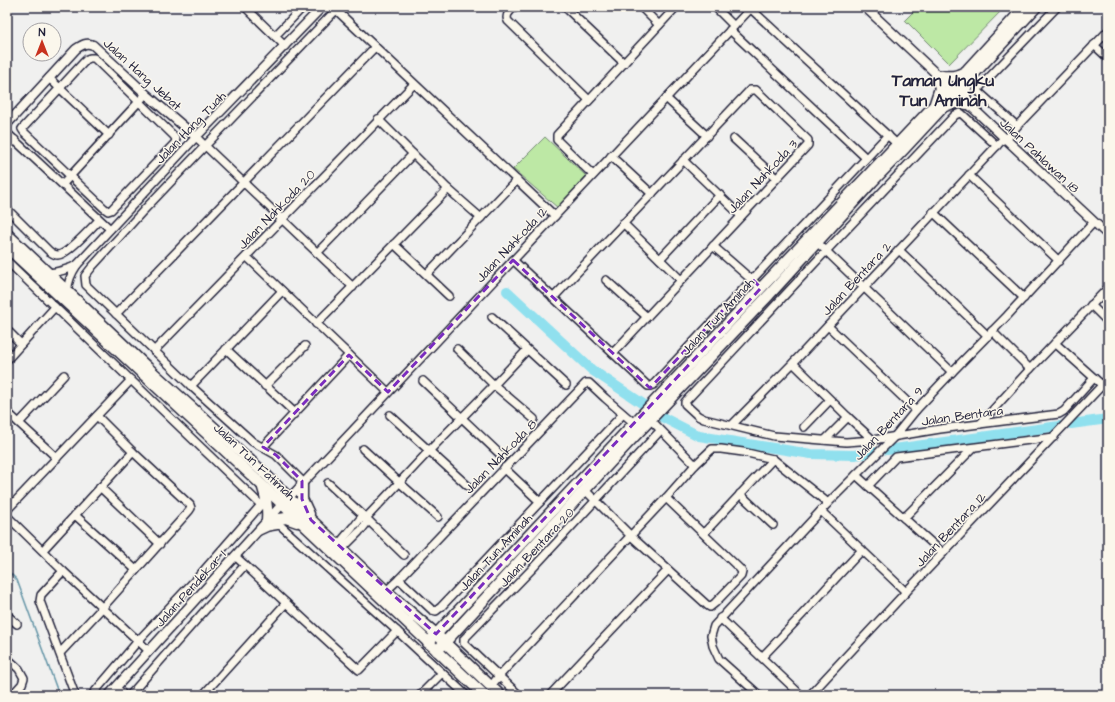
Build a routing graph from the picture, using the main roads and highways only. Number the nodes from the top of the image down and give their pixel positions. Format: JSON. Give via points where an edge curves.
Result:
{"nodes":[{"id":1,"x":1025,"y":7,"type":"edge"},
{"id":2,"x":1036,"y":7,"type":"edge"},
{"id":3,"x":968,"y":70,"type":"junction"},
{"id":4,"x":967,"y":81,"type":"junction"},
{"id":5,"x":953,"y":91,"type":"junction"},
{"id":6,"x":939,"y":106,"type":"junction"},
{"id":7,"x":7,"y":234,"type":"edge"},
{"id":8,"x":7,"y":247,"type":"edge"},
{"id":9,"x":102,"y":330,"type":"junction"},
{"id":10,"x":667,"y":395,"type":"junction"},
{"id":11,"x":647,"y":418,"type":"junction"},
{"id":12,"x":302,"y":483,"type":"road end"},
{"id":13,"x":263,"y":486,"type":"junction"},
{"id":14,"x":286,"y":501,"type":"junction"},
{"id":15,"x":308,"y":523,"type":"junction"},
{"id":16,"x":340,"y":547,"type":"junction"},
{"id":17,"x":353,"y":571,"type":"junction"},
{"id":18,"x":436,"y":634,"type":"junction"},
{"id":19,"x":445,"y":642,"type":"junction"},
{"id":20,"x":428,"y":643,"type":"junction"},
{"id":21,"x":437,"y":651,"type":"junction"},
{"id":22,"x":484,"y":695,"type":"edge"},
{"id":23,"x":500,"y":695,"type":"edge"}],
"edges":[{"from":1,"to":3,"type":"main road","name":"Jalan Tun Aminah"},
{"from":2,"to":4,"type":"main road","name":"Jalan Tun Aminah"},
{"from":3,"to":5,"type":"main road","name":"Jalan Tun Aminah"},
{"from":3,"to":6,"type":"main road","via":[[950,77],[936,75],[940,88]]},
{"from":4,"to":5,"type":"main road","name":"Jalan Tun Aminah"},
{"from":4,"to":6,"type":"main road","via":[[967,104],[958,102]]},
{"from":5,"to":6,"type":"main road","name":"Jalan Tun Aminah"},
{"from":6,"to":10,"type":"main road","name":"Jalan Tun Aminah","via":[[897,144],[761,288]]},
{"from":6,"to":10,"type":"main road","name":"Jalan Tun Aminah","via":[[904,149],[769,295]]},
{"from":7,"to":9,"type":"main road","name":"Jalan Tun Fatimah","via":[[68,292]]},
{"from":8,"to":9,"type":"main road","name":"Jalan Tun Fatimah"},
{"from":9,"to":13,"type":"main road","name":"Jalan Tun Fatimah"},
{"from":9,"to":14,"type":"main road","name":"Jalan Tun Fatimah","via":[[264,473]]},
{"from":10,"to":11,"type":"main road","name":"Jalan Tun Aminah"},
{"from":11,"to":18,"type":"main road","name":"Jalan Tun Aminah","via":[[634,423]]},
{"from":11,"to":19,"type":"main road","name":"Jalan Tun Aminah","via":[[585,490]]},
{"from":12,"to":15,"type":"main road","via":[[302,499]]},
{"from":13,"to":14,"type":"main road","name":"Jalan Tun Fatimah"},
{"from":13,"to":15,"type":"main road","via":[[267,499],[267,521],[286,518]]},
{"from":14,"to":15,"type":"main road","name":"Jalan Tun Fatimah"},
{"from":15,"to":16,"type":"main road","name":"Jalan Tun Fatimah"},
{"from":15,"to":17,"type":"main road","name":"Jalan Tun Fatimah"},
{"from":16,"to":17,"type":"main road","via":[[336,548],[337,552],[352,566]]},
{"from":16,"to":18,"type":"main road","name":"Jalan Tun Fatimah"},
{"from":17,"to":20,"type":"main road","name":"Jalan Tun Fatimah"},
{"from":18,"to":19,"type":"main road","name":"Jalan Tun Fatimah"},
{"from":18,"to":20,"type":"main road","name":"Jalan Tun Aminah"},
{"from":19,"to":21,"type":"main road","name":"Jalan Tun Aminah"},
{"from":19,"to":23,"type":"main road","name":"Jalan Tun Fatimah"},
{"from":20,"to":21,"type":"main road","name":"Jalan Tun Fatimah"},
{"from":21,"to":22,"type":"main road","name":"Jalan Tun Fatimah"}]}
